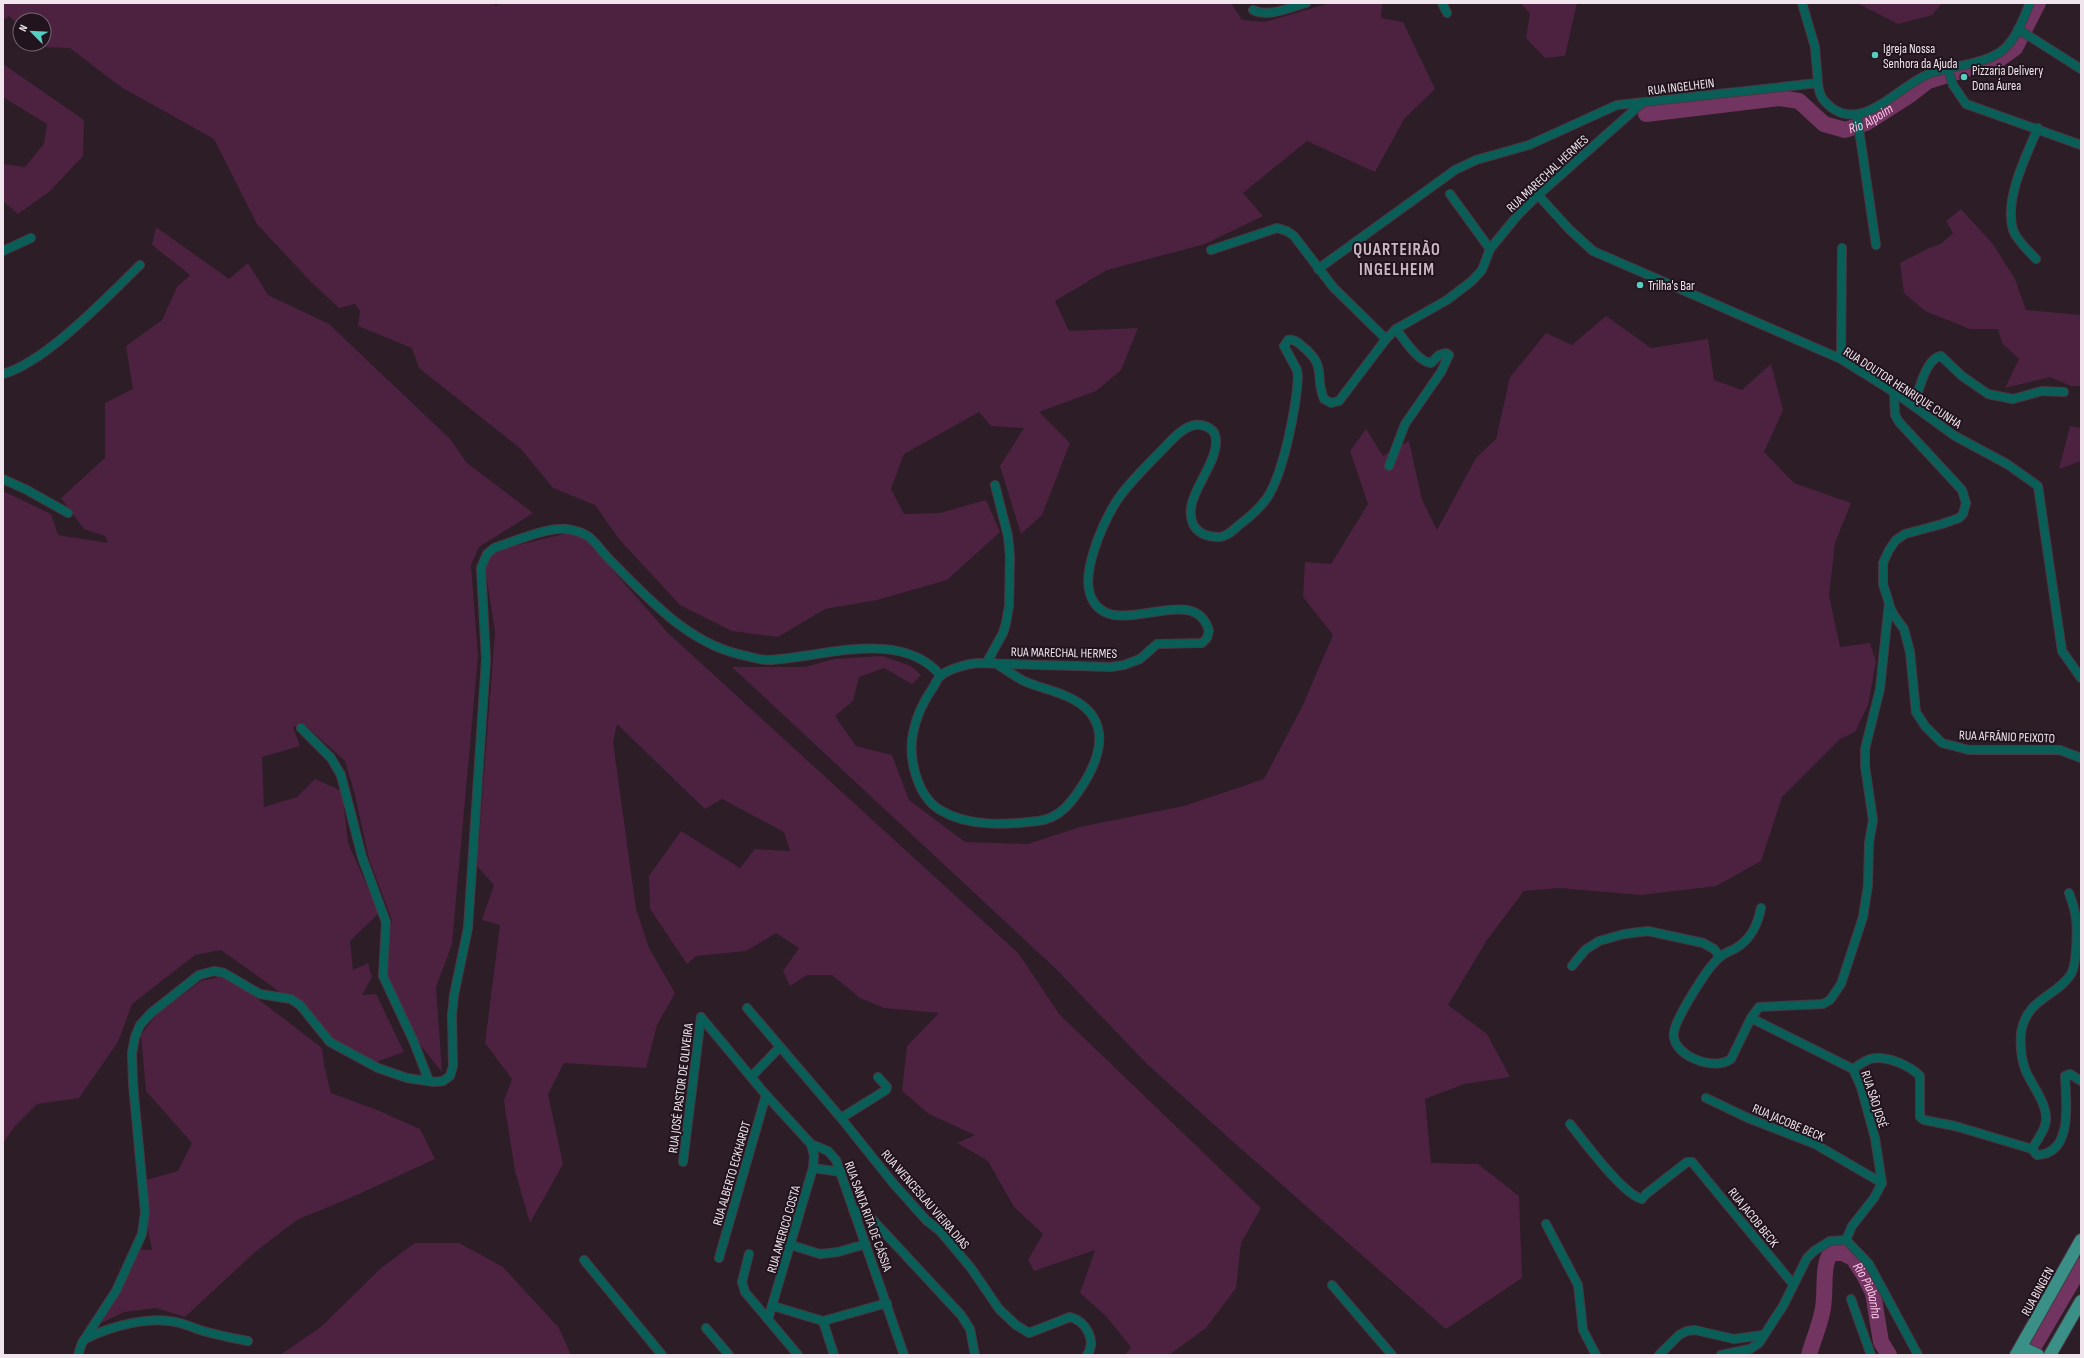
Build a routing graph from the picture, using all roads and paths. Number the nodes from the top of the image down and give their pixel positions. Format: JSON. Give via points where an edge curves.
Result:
{"nodes":[{"id":1,"x":1306,"y":3,"type":"edge"},
{"id":2,"x":1442,"y":3,"type":"edge"},
{"id":3,"x":1802,"y":3,"type":"edge"},
{"id":4,"x":2030,"y":3,"type":"edge"},
{"id":5,"x":1253,"y":10,"type":"dead end"},
{"id":6,"x":1447,"y":13,"type":"dead end"},
{"id":7,"x":2018,"y":29,"type":"junction"},
{"id":8,"x":1948,"y":69,"type":"junction"},
{"id":9,"x":2081,"y":69,"type":"edge"},
{"id":10,"x":1818,"y":83,"type":"junction"},
{"id":11,"x":1641,"y":104,"type":"junction"},
{"id":12,"x":1857,"y":116,"type":"junction"},
{"id":13,"x":2038,"y":128,"type":"junction"},
{"id":14,"x":2081,"y":144,"type":"edge"},
{"id":15,"x":1450,"y":194,"type":"dead end"},
{"id":16,"x":1538,"y":195,"type":"junction"},
{"id":17,"x":31,"y":238,"type":"dead end"},
{"id":18,"x":1876,"y":245,"type":"dead end"},
{"id":19,"x":1842,"y":248,"type":"dead end"},
{"id":20,"x":1490,"y":249,"type":"junction"},
{"id":21,"x":1211,"y":250,"type":"dead end"},
{"id":22,"x":3,"y":251,"type":"edge"},
{"id":23,"x":2036,"y":259,"type":"dead end"},
{"id":24,"x":140,"y":265,"type":"dead end"},
{"id":25,"x":1318,"y":269,"type":"junction"},
{"id":26,"x":1396,"y":329,"type":"junction"},
{"id":27,"x":1386,"y":339,"type":"junction"},
{"id":28,"x":1841,"y":359,"type":"junction"},
{"id":29,"x":3,"y":374,"type":"edge"},
{"id":30,"x":1894,"y":392,"type":"junction"},
{"id":31,"x":2064,"y":392,"type":"dead end"},
{"id":32,"x":1915,"y":407,"type":"junction"},
{"id":33,"x":1389,"y":466,"type":"dead end"},
{"id":34,"x":3,"y":479,"type":"edge"},
{"id":35,"x":995,"y":485,"type":"dead end"},
{"id":36,"x":68,"y":513,"type":"dead end"},
{"id":37,"x":1888,"y":603,"type":"junction"},
{"id":38,"x":991,"y":663,"type":"junction"},
{"id":39,"x":941,"y":676,"type":"junction"},
{"id":40,"x":2081,"y":678,"type":"edge"},
{"id":41,"x":301,"y":728,"type":"dead end"},
{"id":42,"x":2081,"y":758,"type":"edge"},
{"id":43,"x":2069,"y":893,"type":"dead end"},
{"id":44,"x":1761,"y":908,"type":"dead end"},
{"id":45,"x":1720,"y":957,"type":"junction"},
{"id":46,"x":1572,"y":966,"type":"dead end"},
{"id":47,"x":747,"y":1008,"type":"dead end"},
{"id":48,"x":701,"y":1017,"type":"joint"},
{"id":49,"x":1751,"y":1018,"type":"junction"},
{"id":50,"x":779,"y":1048,"type":"junction"},
{"id":51,"x":1853,"y":1069,"type":"junction"},
{"id":52,"x":752,"y":1076,"type":"junction"},
{"id":53,"x":878,"y":1077,"type":"dead end"},
{"id":54,"x":429,"y":1081,"type":"junction"},
{"id":55,"x":2081,"y":1081,"type":"edge"},
{"id":56,"x":766,"y":1095,"type":"junction"},
{"id":57,"x":1706,"y":1098,"type":"dead end"},
{"id":58,"x":841,"y":1118,"type":"junction"},
{"id":59,"x":1570,"y":1124,"type":"dead end"},
{"id":60,"x":811,"y":1144,"type":"junction"},
{"id":61,"x":2032,"y":1149,"type":"junction"},
{"id":62,"x":683,"y":1162,"type":"dead end"},
{"id":63,"x":813,"y":1168,"type":"junction"},
{"id":64,"x":841,"y":1172,"type":"junction"},
{"id":65,"x":1882,"y":1183,"type":"junction"},
{"id":66,"x":853,"y":1209,"type":"junction"},
{"id":67,"x":1546,"y":1224,"type":"dead end"},
{"id":68,"x":1846,"y":1240,"type":"junction"},
{"id":69,"x":2081,"y":1240,"type":"edge"},
{"id":70,"x":866,"y":1244,"type":"junction"},
{"id":71,"x":791,"y":1245,"type":"junction"},
{"id":72,"x":749,"y":1254,"type":"dead end"},
{"id":73,"x":719,"y":1258,"type":"dead end"},
{"id":74,"x":584,"y":1260,"type":"dead end"},
{"id":75,"x":1793,"y":1284,"type":"junction"},
{"id":76,"x":1332,"y":1285,"type":"dead end"},
{"id":77,"x":1851,"y":1300,"type":"dead end"},
{"id":78,"x":2081,"y":1301,"type":"edge"},
{"id":79,"x":887,"y":1303,"type":"junction"},
{"id":80,"x":774,"y":1306,"type":"junction"},
{"id":81,"x":768,"y":1320,"type":"junction"},
{"id":82,"x":823,"y":1321,"type":"junction"},
{"id":83,"x":706,"y":1328,"type":"dead end"},
{"id":84,"x":1763,"y":1336,"type":"junction"},
{"id":85,"x":85,"y":1340,"type":"junction"},
{"id":86,"x":248,"y":1341,"type":"dead end"},
{"id":87,"x":2019,"y":1351,"type":"edge"},
{"id":88,"x":1733,"y":1354,"type":"edge"},
{"id":89,"x":78,"y":1355,"type":"edge"},
{"id":90,"x":662,"y":1355,"type":"edge"},
{"id":91,"x":729,"y":1355,"type":"edge"},
{"id":92,"x":798,"y":1355,"type":"edge"},
{"id":93,"x":834,"y":1355,"type":"edge"},
{"id":94,"x":904,"y":1355,"type":"edge"},
{"id":95,"x":975,"y":1355,"type":"edge"},
{"id":96,"x":1087,"y":1355,"type":"edge"},
{"id":97,"x":1392,"y":1355,"type":"edge"},
{"id":98,"x":1596,"y":1355,"type":"edge"},
{"id":99,"x":1659,"y":1355,"type":"edge"},
{"id":100,"x":1721,"y":1355,"type":"edge"},
{"id":101,"x":1871,"y":1355,"type":"edge"},
{"id":102,"x":1918,"y":1355,"type":"edge"},
{"id":103,"x":2038,"y":1355,"type":"edge"},
{"id":104,"x":2050,"y":1355,"type":"edge"}],
"edges":[{"from":1,"to":5,"type":"street","via":[[1272,12]]},
{"from":2,"to":6,"type":"street"},
{"from":3,"to":10,"type":"street","via":[[1815,47]]},
{"from":4,"to":7,"type":"street"},
{"from":7,"to":8,"type":"street","via":[[2010,43],[2001,51],[1980,61]]},
{"from":7,"to":9,"type":"street"},
{"from":8,"to":12,"type":"street","via":[[1913,82],[1879,106]]},
{"from":8,"to":13,"type":"street","via":[[1953,85],[1969,105]]},
{"from":10,"to":11,"type":"street","name":"RUA INGELHEIN"},
{"from":10,"to":12,"type":"street","via":[[1819,94],[1826,103],[1835,110]]},
{"from":11,"to":16,"type":"street","name":"RUA MARECHAL HERMES"},
{"from":11,"to":25,"type":"street","name":"RUA INGELHEIN","via":[[1617,105],[1529,145],[1476,160],[1455,170]]},
{"from":12,"to":18,"type":"street"},
{"from":13,"to":14,"type":"street"},
{"from":13,"to":23,"type":"street","via":[[2020,170],[2011,216],[2014,230],[2022,244]]},
{"from":15,"to":20,"type":"street"},
{"from":16,"to":20,"type":"street","name":"RUA MARECHAL HERMES"},
{"from":16,"to":28,"type":"street","name":"RUA DOUTOR HENRIQUE CUNHA","via":[[1569,229],[1594,251]]},
{"from":17,"to":22,"type":"street"},
{"from":19,"to":28,"type":"street"},
{"from":20,"to":26,"type":"street","name":"RUA MARECHAL HERMES","via":[[1482,270],[1463,289]]},
{"from":21,"to":25,"type":"street","via":[[1277,228],[1294,236]]},
{"from":24,"to":29,"type":"street","via":[[73,328],[42,353],[22,367]]},
{"from":25,"to":27,"type":"street"},
{"from":26,"to":27,"type":"street","name":"RUA MARECHAL HERMES"},
{"from":26,"to":33,"type":"street","via":[[1416,353],[1428,362],[1431,363],[1442,354],[1449,355],[1441,372],[1405,424]]},
{"from":27,"to":38,"type":"street","name":"RUA MARECHAL HERMES","via":[[1356,381],[1336,403],[1324,399],[1320,370],[1311,353],[1294,340],[1285,343],[1286,352],[1297,370],[1298,377],[1280,468],[1268,496],[1258,510],[1228,534],[1222,537],[1203,534],[1194,526],[1191,518],[1191,508],[1216,443],[1214,432],[1203,425],[1192,426],[1179,434],[1134,478],[1116,502],[1091,560],[1088,582],[1094,602],[1116,617],[1169,610],[1193,612],[1207,624],[1209,631],[1202,643],[1157,644],[1140,659],[1111,667]]},
{"from":28,"to":30,"type":"street","name":"RUA DOUTOR HENRIQUE CUNHA"},
{"from":30,"to":32,"type":"street","name":"RUA DOUTOR HENRIQUE CUNHA"},
{"from":30,"to":37,"type":"street","via":[[1895,415],[1899,422],[1962,490],[1966,503],[1959,518],[1905,534],[1896,540],[1883,563],[1883,584]]},
{"from":31,"to":32,"type":"street","via":[[2042,391],[2012,400],[1988,394],[1962,376],[1941,356],[1931,361],[1918,391]]},
{"from":32,"to":40,"type":"street","name":"RUA DOUTOR HENRIQUE CUNHA","via":[[1955,436],[2007,464],[2038,486],[2062,651]]},
{"from":34,"to":36,"type":"street"},
{"from":35,"to":38,"type":"street","via":[[1008,536],[1009,606],[1006,623]]},
{"from":37,"to":42,"type":"street","name":"RUA AFRÂNIO PEIXOTO","via":[[1904,629],[1910,652],[1916,712],[1938,741],[1959,749],[2060,750]]},
{"from":37,"to":49,"type":"street","via":[[1880,689],[1865,749],[1865,766],[1874,820],[1869,843],[1868,885],[1863,916],[1846,970],[1835,994],[1823,1004],[1764,1005],[1756,1009]]},
{"from":38,"to":39,"type":"street","via":[[967,664]]},
{"from":38,"to":39,"type":"street","via":[[1024,681],[1068,696],[1089,710],[1100,733],[1097,758],[1072,801],[1056,816],[1003,825],[974,822],[939,810],[928,798],[914,768],[913,734],[925,702]]},
{"from":39,"to":54,"type":"street","via":[[933,667],[912,655],[880,648],[766,660],[716,648],[700,640],[673,620],[610,560],[591,536],[585,533],[564,529],[494,548],[487,554],[481,568],[486,659],[468,928],[456,978],[452,1015],[453,1066],[450,1076],[443,1081]]},
{"from":41,"to":54,"type":"street","via":[[331,758],[341,775],[362,856],[386,922],[383,976]]},
{"from":43,"to":61,"type":"street","via":[[2076,914],[2072,973],[2030,1011],[2024,1021],[2022,1032],[2020,1048],[2025,1068],[2046,1117],[2046,1125]]},
{"from":44,"to":45,"type":"street","via":[[1755,928],[1747,939]]},
{"from":45,"to":46,"type":"street","via":[[1714,949],[1703,943],[1648,931],[1599,941],[1585,950]]},
{"from":45,"to":49,"type":"street","via":[[1702,980],[1679,1018],[1674,1030],[1675,1045],[1704,1063],[1725,1063],[1738,1048]]},
{"from":47,"to":50,"type":"street","name":"RUA WENCESLAU VIEIRA DIAS"},
{"from":48,"to":52,"type":"street","name":"RUA SANTA RITA DE CÁSSIA"},
{"from":48,"to":62,"type":"street","name":"RUA JOSÉ PASTOR DE OLIVEIRA"},
{"from":49,"to":51,"type":"street","name":"RUA SÂO JOSÉ"},
{"from":50,"to":52,"type":"street"},
{"from":50,"to":58,"type":"street","name":"RUA WENCESLAU VIEIRA DIAS"},
{"from":51,"to":61,"type":"street","via":[[1865,1061],[1877,1058],[1900,1064],[1920,1076],[1918,1113],[1924,1120],[1955,1126]]},
{"from":51,"to":65,"type":"street","name":"RUA SÂO JOSÉ","via":[[1875,1138]]},
{"from":52,"to":56,"type":"street","name":"RUA SANTA RITA DE CÁSSIA"},
{"from":53,"to":58,"type":"street","via":[[887,1089]]},
{"from":54,"to":85,"type":"street","via":[[392,1073],[340,1048],[330,1042],[300,1005],[291,999],[260,994],[224,973],[214,971],[198,975],[151,1013],[140,1025],[134,1037],[132,1072],[142,1160],[144,1223],[138,1244],[116,1291]]},
{"from":55,"to":61,"type":"street","via":[[2070,1074],[2065,1076],[2067,1120],[2060,1144],[2043,1155],[2037,1155]]},
{"from":56,"to":60,"type":"street","name":"RUA SANTA RITA DE CÁSSIA"},
{"from":56,"to":73,"type":"street","name":"RUA ALBERTO ECKHARDT"},
{"from":57,"to":65,"type":"street","name":"RUA JACOBE BECK","via":[[1748,1118],[1815,1144]]},
{"from":58,"to":96,"type":"street","name":"RUA WENCESLAU VIEIRA DIAS","via":[[893,1183],[926,1220],[940,1231],[971,1268],[999,1309],[1029,1333],[1070,1317],[1075,1318],[1090,1336],[1092,1344]]},
{"from":59,"to":75,"type":"street","name":"RUA JACOB BECK","via":[[1626,1191],[1639,1199],[1687,1162],[1692,1162]]},
{"from":60,"to":63,"type":"street","name":"RUA AMERICO COSTA"},
{"from":60,"to":64,"type":"street","name":"RUA SANTA RITA DE CÁSSIA","via":[[828,1151],[836,1160]]},
{"from":63,"to":64,"type":"street"},
{"from":63,"to":71,"type":"street","name":"RUA AMERICO COSTA"},
{"from":64,"to":66,"type":"street","name":"RUA SANTA RITA DE CÁSSIA"},
{"from":65,"to":68,"type":"street","via":[[1874,1198],[1852,1226]]},
{"from":66,"to":70,"type":"street","name":"RUA SANTA RITA DE CÁSSIA"},
{"from":66,"to":95,"type":"street","via":[[870,1217],[962,1315],[970,1329]]},
{"from":67,"to":98,"type":"street","via":[[1578,1285],[1583,1330]]},
{"from":68,"to":75,"type":"street","via":[[1830,1241],[1814,1251],[1807,1258]]},
{"from":68,"to":102,"type":"street","via":[[1870,1264]]},
{"from":69,"to":87,"type":"main road","name":"RUA BINGEN"},
{"from":70,"to":71,"type":"street","via":[[820,1254]]},
{"from":70,"to":79,"type":"street","name":"RUA SANTA RITA DE CÁSSIA"},
{"from":71,"to":80,"type":"street","name":"RUA AMERICO COSTA"},
{"from":72,"to":81,"type":"street","via":[[742,1287],[755,1307]]},
{"from":74,"to":90,"type":"street"},
{"from":75,"to":84,"type":"street","via":[[1783,1306]]},
{"from":76,"to":97,"type":"street"},
{"from":77,"to":101,"type":"street"},
{"from":78,"to":104,"type":"main road"},
{"from":79,"to":82,"type":"street"},
{"from":79,"to":94,"type":"street","name":"RUA SANTA RITA DE CÁSSIA"},
{"from":80,"to":81,"type":"street","name":"RUA AMERICO COSTA"},
{"from":80,"to":82,"type":"street"},
{"from":81,"to":92,"type":"street"},
{"from":82,"to":93,"type":"street"},
{"from":83,"to":91,"type":"street"},
{"from":84,"to":88,"type":"street","via":[[1754,1346]]},
{"from":84,"to":99,"type":"street","via":[[1734,1339],[1695,1330],[1686,1331]]},
{"from":85,"to":86,"type":"street","via":[[99,1332],[125,1324],[158,1321],[179,1322],[216,1335]]},
{"from":85,"to":89,"type":"street"},
{"from":87,"to":103,"type":"main road"},
{"from":88,"to":100,"type":"street"}]}
